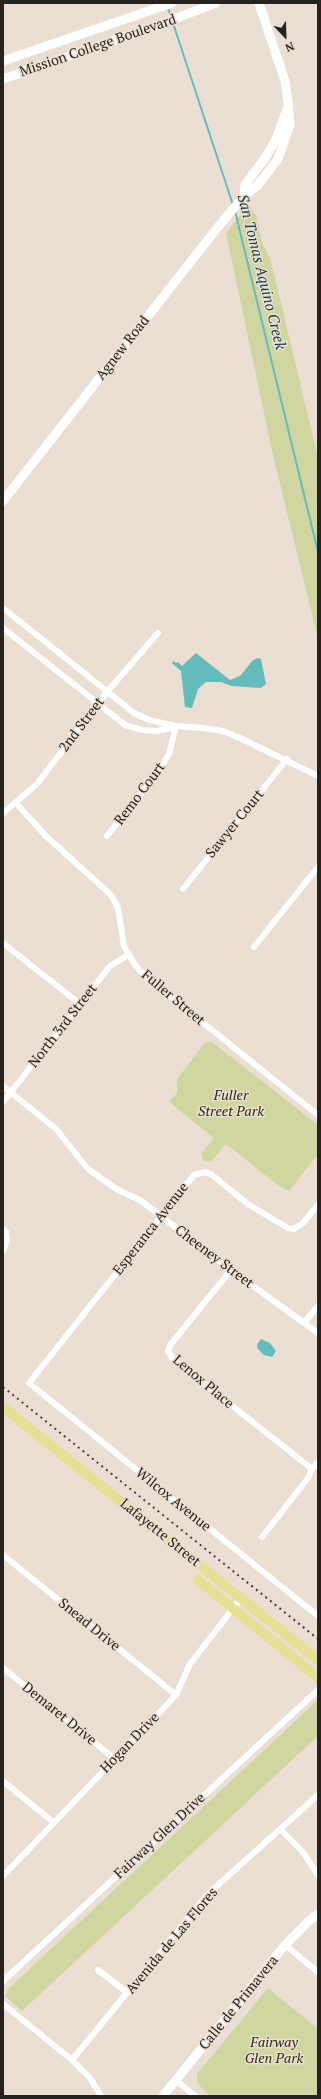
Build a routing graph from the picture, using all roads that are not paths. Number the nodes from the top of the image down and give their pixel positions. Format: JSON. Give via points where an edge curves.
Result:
{"nodes":[{"id":1,"x":172,"y":3,"type":"edge"},
{"id":2,"x":216,"y":3,"type":"edge"},
{"id":3,"x":259,"y":3,"type":"edge"},
{"id":4,"x":3,"y":61,"type":"edge"},
{"id":5,"x":3,"y":79,"type":"edge"},
{"id":6,"x":3,"y":501,"type":"edge"},
{"id":7,"x":3,"y":608,"type":"edge"},
{"id":8,"x":3,"y":628,"type":"edge"},
{"id":9,"x":158,"y":633,"type":"dead end"},
{"id":10,"x":107,"y":692,"type":"junction"},
{"id":11,"x":98,"y":704,"type":"junction"},
{"id":12,"x":176,"y":726,"type":"junction"},
{"id":13,"x":287,"y":759,"type":"junction"},
{"id":14,"x":318,"y":776,"type":"edge"},
{"id":15,"x":16,"y":803,"type":"junction"},
{"id":16,"x":3,"y":813,"type":"edge"},
{"id":17,"x":107,"y":836,"type":"dead end"},
{"id":18,"x":318,"y":867,"type":"edge"},
{"id":19,"x":183,"y":889,"type":"dead end"},
{"id":20,"x":3,"y":943,"type":"edge"},
{"id":21,"x":254,"y":947,"type":"dead end"},
{"id":22,"x":128,"y":955,"type":"junction"},
{"id":23,"x":80,"y":1004,"type":"junction"},
{"id":24,"x":3,"y":1086,"type":"edge"},
{"id":25,"x":11,"y":1092,"type":"junction"},
{"id":26,"x":3,"y":1102,"type":"edge"},
{"id":27,"x":318,"y":1115,"type":"edge"},
{"id":28,"x":318,"y":1205,"type":"edge"},
{"id":29,"x":161,"y":1217,"type":"junction"},
{"id":30,"x":3,"y":1230,"type":"edge"},
{"id":31,"x":3,"y":1251,"type":"edge"},
{"id":32,"x":230,"y":1270,"type":"junction"},
{"id":33,"x":318,"y":1306,"type":"edge"},
{"id":34,"x":305,"y":1322,"type":"junction"},
{"id":35,"x":318,"y":1333,"type":"edge"},
{"id":36,"x":28,"y":1383,"type":"joint"},
{"id":37,"x":3,"y":1407,"type":"edge"},
{"id":38,"x":318,"y":1462,"type":"edge"},
{"id":39,"x":312,"y":1470,"type":"junction"},
{"id":40,"x":262,"y":1537,"type":"dead end"},
{"id":41,"x":3,"y":1555,"type":"edge"},
{"id":42,"x":198,"y":1580,"type":"dead end"},
{"id":43,"x":241,"y":1598,"type":"junction"},
{"id":44,"x":233,"y":1609,"type":"junction"},
{"id":45,"x":318,"y":1616,"type":"edge"},
{"id":46,"x":318,"y":1660,"type":"edge"},
{"id":47,"x":3,"y":1668,"type":"edge"},
{"id":48,"x":318,"y":1678,"type":"edge"},
{"id":49,"x":318,"y":1690,"type":"edge"},
{"id":50,"x":176,"y":1695,"type":"junction"},
{"id":51,"x":114,"y":1759,"type":"junction"},
{"id":52,"x":3,"y":1781,"type":"edge"},
{"id":53,"x":318,"y":1795,"type":"edge"},
{"id":54,"x":53,"y":1822,"type":"junction"},
{"id":55,"x":280,"y":1829,"type":"junction"},
{"id":56,"x":318,"y":1875,"type":"edge"},
{"id":57,"x":3,"y":1876,"type":"edge"},
{"id":58,"x":318,"y":1914,"type":"edge"},
{"id":59,"x":285,"y":1945,"type":"junction"},
{"id":60,"x":98,"y":1970,"type":"dead end"},
{"id":61,"x":318,"y":1972,"type":"edge"},
{"id":62,"x":3,"y":1981,"type":"edge"},
{"id":63,"x":128,"y":1993,"type":"junction"},
{"id":64,"x":3,"y":2004,"type":"edge"},
{"id":65,"x":72,"y":2060,"type":"junction"},
{"id":66,"x":176,"y":2080,"type":"junction"},
{"id":67,"x":102,"y":2096,"type":"edge"},
{"id":68,"x":163,"y":2096,"type":"edge"},
{"id":69,"x":195,"y":2096,"type":"edge"}],
"edges":[{"from":1,"to":4,"type":"street","name":"Mission College Boulevard"},
{"from":2,"to":5,"type":"street","name":"Mission College Boulevard"},
{"from":3,"to":6,"type":"street","name":"Agnew Road","via":[[285,81],[288,102],[276,139],[245,185],[244,196]]},
{"from":7,"to":10,"type":"street"},
{"from":8,"to":11,"type":"street"},
{"from":9,"to":10,"type":"street","name":"2nd Street"},
{"from":10,"to":11,"type":"street","name":"2nd Street"},
{"from":10,"to":12,"type":"street","via":[[134,713],[149,720]]},
{"from":11,"to":12,"type":"street","via":[[125,725],[142,730],[157,732]]},
{"from":11,"to":15,"type":"street","name":"2nd Street","via":[[37,784]]},
{"from":12,"to":13,"type":"street","via":[[223,732]]},
{"from":12,"to":17,"type":"street","name":"Remo Court","via":[[169,754],[159,771]]},
{"from":13,"to":14,"type":"street"},
{"from":13,"to":19,"type":"street","name":"Sawyer Court"},
{"from":15,"to":16,"type":"street","name":"2nd Street"},
{"from":15,"to":22,"type":"street","name":"Fuller Street","via":[[46,836],[111,895],[118,908],[124,946]]},
{"from":18,"to":21,"type":"street"},
{"from":20,"to":23,"type":"street"},
{"from":22,"to":23,"type":"street","name":"North 3rd Street","via":[[110,966]]},
{"from":22,"to":27,"type":"street","name":"Fuller Street","via":[[146,977]]},
{"from":23,"to":25,"type":"street","name":"North 3rd Street"},
{"from":24,"to":25,"type":"street","name":"Cheeney Street"},
{"from":25,"to":26,"type":"street","name":"North 3rd Street"},
{"from":25,"to":29,"type":"street","name":"Cheeney Street","via":[[56,1129],[88,1169],[118,1190],[140,1200]]},
{"from":28,"to":29,"type":"street","name":"Esperanca Avenue","via":[[303,1224],[294,1229],[288,1228],[260,1212],[216,1177],[205,1172],[194,1175]]},
{"from":29,"to":32,"type":"street","name":"Cheeney Street"},
{"from":29,"to":36,"type":"street","name":"Esperanca Avenue"},
{"from":30,"to":31,"type":"street","via":[[6,1232],[7,1240]]},
{"from":32,"to":34,"type":"street","name":"Cheeney Street"},
{"from":32,"to":39,"type":"street","name":"Lenox Place","via":[[168,1351],[172,1358]]},
{"from":33,"to":34,"type":"street"},
{"from":34,"to":35,"type":"street","name":"Cheeney Street"},
{"from":36,"to":45,"type":"street","name":"Wilcox Avenue"},
{"from":37,"to":43,"type":"main road","name":"Lafayette Street"},
{"from":38,"to":39,"type":"street"},
{"from":39,"to":40,"type":"street"},
{"from":41,"to":50,"type":"street","name":"Snead Drive"},
{"from":42,"to":44,"type":"main road","name":"Lafayette Street"},
{"from":43,"to":44,"type":"street","name":"Hogan Drive"},
{"from":43,"to":46,"type":"main road","name":"Lafayette Street"},
{"from":44,"to":48,"type":"main road","name":"Lafayette Street"},
{"from":44,"to":50,"type":"street","name":"Hogan Drive","via":[[190,1664]]},
{"from":47,"to":51,"type":"street","name":"Demaret Drive"},
{"from":49,"to":62,"type":"street","name":"Fairway Glen Drive"},
{"from":50,"to":51,"type":"street","name":"Hogan Drive"},
{"from":51,"to":54,"type":"street","name":"Hogan Drive"},
{"from":52,"to":54,"type":"street"},
{"from":53,"to":55,"type":"street","name":"Avenida de Las Flores"},
{"from":54,"to":57,"type":"street","name":"Hogan Drive"},
{"from":55,"to":56,"type":"street","via":[[303,1852]]},
{"from":55,"to":63,"type":"street","name":"Avenida de Las Flores","via":[[207,1895]]},
{"from":58,"to":59,"type":"street","name":"Calle de Primavera"},
{"from":59,"to":61,"type":"street"},
{"from":59,"to":66,"type":"street","name":"Calle de Primavera"},
{"from":60,"to":63,"type":"street"},
{"from":63,"to":65,"type":"street","name":"Avenida de Las Flores"},
{"from":64,"to":65,"type":"street"},
{"from":65,"to":67,"type":"street","via":[[90,2078]]},
{"from":66,"to":68,"type":"street","name":"Calle de Primavera"},
{"from":66,"to":69,"type":"street"}]}
